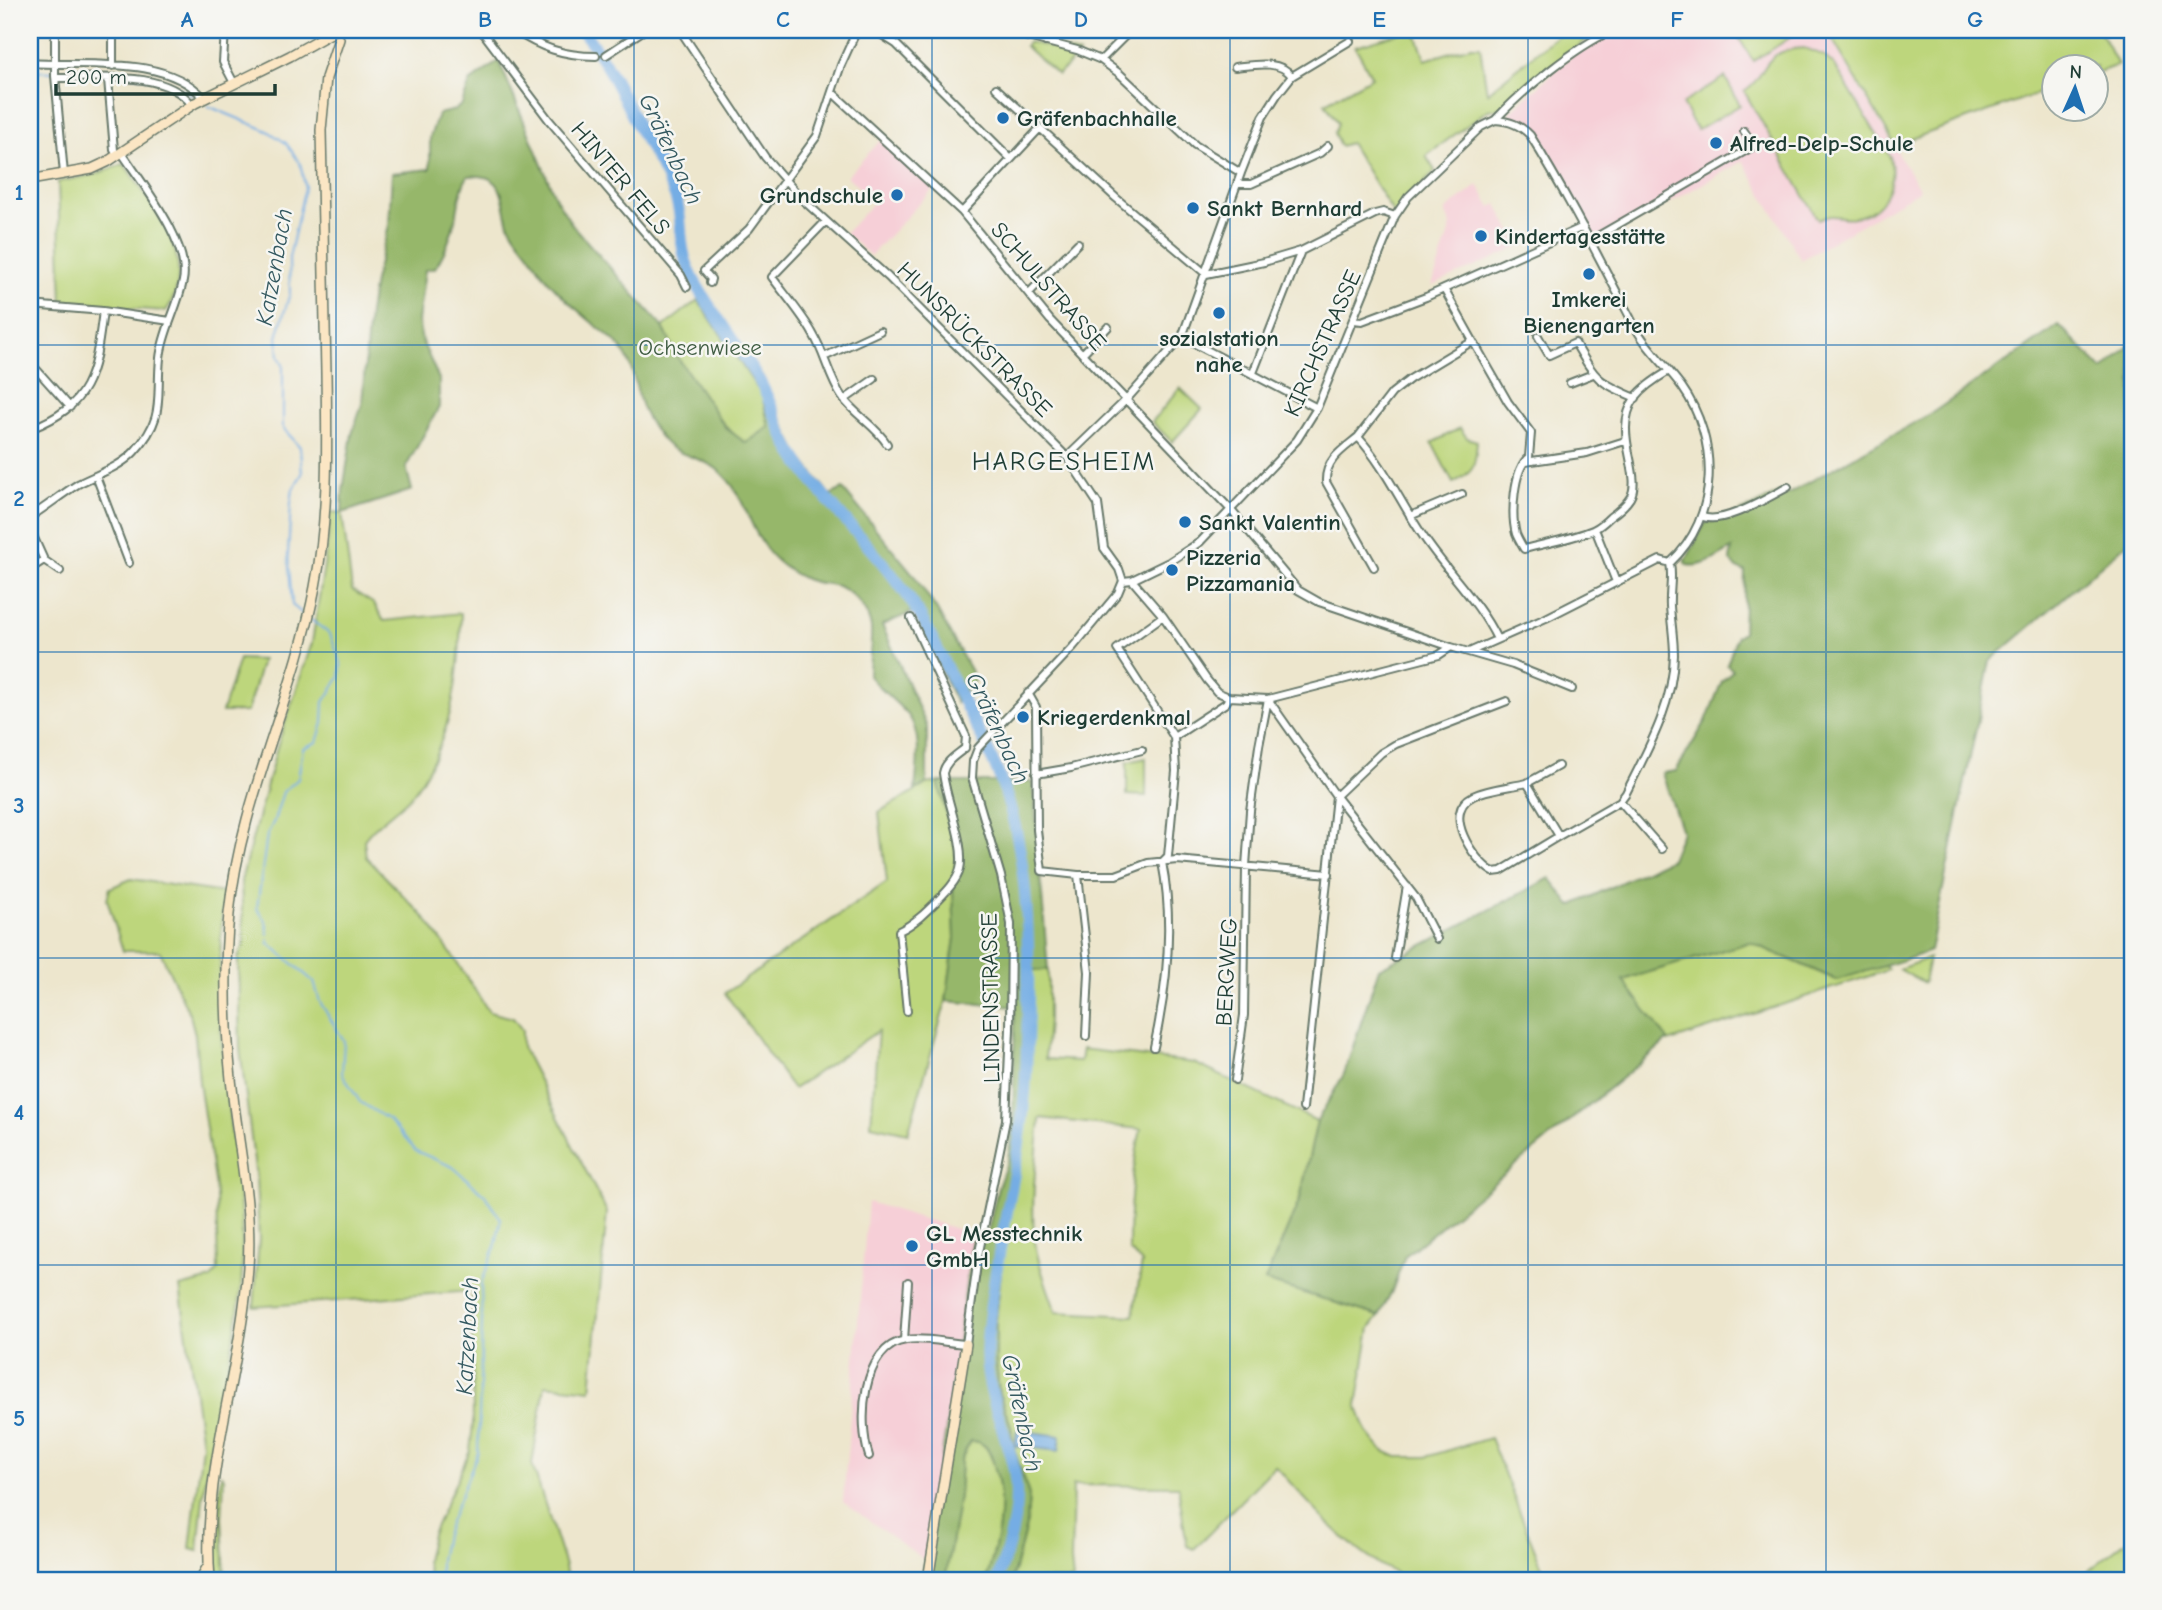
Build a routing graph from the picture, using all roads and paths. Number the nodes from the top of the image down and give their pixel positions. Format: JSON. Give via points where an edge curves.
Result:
{"nodes":[{"id":1,"x":55,"y":30,"type":"edge"},
{"id":2,"x":113,"y":30,"type":"edge"},
{"id":3,"x":225,"y":30,"type":"edge"},
{"id":4,"x":481,"y":30,"type":"edge"},
{"id":5,"x":514,"y":30,"type":"edge"},
{"id":6,"x":644,"y":30,"type":"edge"},
{"id":7,"x":680,"y":30,"type":"edge"},
{"id":8,"x":857,"y":30,"type":"edge"},
{"id":9,"x":874,"y":30,"type":"edge"},
{"id":10,"x":1002,"y":30,"type":"edge"},
{"id":11,"x":1049,"y":30,"type":"edge"},
{"id":12,"x":1613,"y":30,"type":"edge"},
{"id":13,"x":1129,"y":32,"type":"dead end"},
{"id":14,"x":338,"y":34,"type":"edge"},
{"id":15,"x":1350,"y":41,"type":"dead end"},
{"id":16,"x":1045,"y":42,"type":"junction"},
{"id":17,"x":606,"y":55,"type":"dead end"},
{"id":18,"x":596,"y":56,"type":"dead end"},
{"id":19,"x":1101,"y":60,"type":"junction"},
{"id":20,"x":30,"y":63,"type":"edge"},
{"id":21,"x":55,"y":65,"type":"junction"},
{"id":22,"x":113,"y":66,"type":"junction"},
{"id":23,"x":1235,"y":67,"type":"dead end"},
{"id":24,"x":1292,"y":76,"type":"junction"},
{"id":25,"x":55,"y":77,"type":"junction"},
{"id":26,"x":108,"y":79,"type":"junction"},
{"id":27,"x":234,"y":83,"type":"junction"},
{"id":28,"x":996,"y":88,"type":"dead end"},
{"id":29,"x":833,"y":93,"type":"junction"},
{"id":30,"x":204,"y":98,"type":"junction"},
{"id":31,"x":192,"y":105,"type":"junction"},
{"id":32,"x":1495,"y":120,"type":"junction"},
{"id":33,"x":1040,"y":128,"type":"junction"},
{"id":34,"x":1744,"y":131,"type":"dead end"},
{"id":35,"x":1328,"y":146,"type":"dead end"},
{"id":36,"x":119,"y":154,"type":"junction"},
{"id":37,"x":1012,"y":159,"type":"junction"},
{"id":38,"x":1241,"y":173,"type":"junction"},
{"id":39,"x":64,"y":174,"type":"junction"},
{"id":40,"x":30,"y":180,"type":"edge"},
{"id":41,"x":785,"y":180,"type":"junction"},
{"id":42,"x":1239,"y":184,"type":"junction"},
{"id":43,"x":962,"y":212,"type":"junction"},
{"id":44,"x":1395,"y":216,"type":"junction"},
{"id":45,"x":826,"y":221,"type":"junction"},
{"id":46,"x":1583,"y":227,"type":"junction"},
{"id":47,"x":1591,"y":240,"type":"junction"},
{"id":48,"x":1077,"y":243,"type":"dead end"},
{"id":49,"x":1301,"y":251,"type":"junction"},
{"id":50,"x":1206,"y":274,"type":"junction"},
{"id":51,"x":710,"y":283,"type":"dead end"},
{"id":52,"x":687,"y":287,"type":"dead end"},
{"id":53,"x":1444,"y":289,"type":"junction"},
{"id":54,"x":1029,"y":293,"type":"junction"},
{"id":55,"x":30,"y":305,"type":"edge"},
{"id":56,"x":103,"y":311,"type":"junction"},
{"id":57,"x":1354,"y":320,"type":"junction"},
{"id":58,"x":170,"y":321,"type":"junction"},
{"id":59,"x":1108,"y":327,"type":"dead end"},
{"id":60,"x":880,"y":331,"type":"dead end"},
{"id":61,"x":1538,"y":335,"type":"dead end"},
{"id":62,"x":1182,"y":337,"type":"junction"},
{"id":63,"x":1474,"y":341,"type":"junction"},
{"id":64,"x":1083,"y":353,"type":"junction"},
{"id":65,"x":824,"y":357,"type":"junction"},
{"id":66,"x":30,"y":367,"type":"edge"},
{"id":67,"x":1669,"y":371,"type":"junction"},
{"id":68,"x":1252,"y":373,"type":"junction"},
{"id":69,"x":1593,"y":374,"type":"junction"},
{"id":70,"x":874,"y":379,"type":"dead end"},
{"id":71,"x":1570,"y":383,"type":"dead end"},
{"id":72,"x":1636,"y":398,"type":"junction"},
{"id":73,"x":1127,"y":399,"type":"junction"},
{"id":74,"x":844,"y":400,"type":"junction"},
{"id":75,"x":70,"y":407,"type":"junction"},
{"id":76,"x":1317,"y":408,"type":"junction"},
{"id":77,"x":30,"y":429,"type":"edge"},
{"id":78,"x":1358,"y":437,"type":"junction"},
{"id":79,"x":1626,"y":441,"type":"junction"},
{"id":80,"x":887,"y":444,"type":"dead end"},
{"id":81,"x":1067,"y":457,"type":"junction"},
{"id":82,"x":1522,"y":463,"type":"junction"},
{"id":83,"x":96,"y":476,"type":"junction"},
{"id":84,"x":1788,"y":488,"type":"dead end"},
{"id":85,"x":1462,"y":494,"type":"dead end"},
{"id":86,"x":1230,"y":509,"type":"junction"},
{"id":87,"x":1410,"y":516,"type":"junction"},
{"id":88,"x":1701,"y":516,"type":"junction"},
{"id":89,"x":30,"y":517,"type":"edge"},
{"id":90,"x":30,"y":529,"type":"edge"},
{"id":91,"x":1595,"y":529,"type":"junction"},
{"id":92,"x":44,"y":560,"type":"junction"},
{"id":93,"x":1670,"y":563,"type":"junction"},
{"id":94,"x":129,"y":564,"type":"dead end"},
{"id":95,"x":1374,"y":567,"type":"dead end"},
{"id":96,"x":30,"y":569,"type":"edge"},
{"id":97,"x":60,"y":571,"type":"dead end"},
{"id":98,"x":1132,"y":580,"type":"junction"},
{"id":99,"x":1123,"y":581,"type":"junction"},
{"id":100,"x":1616,"y":582,"type":"junction"},
{"id":101,"x":1163,"y":616,"type":"junction"},
{"id":102,"x":911,"y":618,"type":"dead end"},
{"id":103,"x":1497,"y":639,"type":"junction"},
{"id":104,"x":1451,"y":647,"type":"junction"},
{"id":105,"x":1469,"y":652,"type":"junction"},
{"id":106,"x":1572,"y":689,"type":"dead end"},
{"id":107,"x":1028,"y":693,"type":"junction"},
{"id":108,"x":1229,"y":697,"type":"junction"},
{"id":109,"x":1268,"y":699,"type":"junction"},
{"id":110,"x":1507,"y":702,"type":"dead end"},
{"id":111,"x":1174,"y":737,"type":"junction"},
{"id":112,"x":965,"y":748,"type":"junction"},
{"id":113,"x":976,"y":750,"type":"junction"},
{"id":114,"x":1142,"y":750,"type":"dead end"},
{"id":115,"x":1558,"y":766,"type":"dead end"},
{"id":116,"x":1036,"y":774,"type":"junction"},
{"id":117,"x":1527,"y":783,"type":"junction"},
{"id":118,"x":1336,"y":796,"type":"junction"},
{"id":119,"x":1620,"y":801,"type":"junction"},
{"id":120,"x":1559,"y":836,"type":"junction"},
{"id":121,"x":1662,"y":849,"type":"dead end"},
{"id":122,"x":1162,"y":862,"type":"junction"},
{"id":123,"x":1246,"y":866,"type":"junction"},
{"id":124,"x":1078,"y":874,"type":"junction"},
{"id":125,"x":1329,"y":874,"type":"junction"},
{"id":126,"x":1407,"y":886,"type":"junction"},
{"id":127,"x":1437,"y":939,"type":"dead end"},
{"id":128,"x":1395,"y":958,"type":"dead end"},
{"id":129,"x":907,"y":1010,"type":"dead end"},
{"id":130,"x":1086,"y":1036,"type":"dead end"},
{"id":131,"x":1154,"y":1047,"type":"dead end"},
{"id":132,"x":1235,"y":1080,"type":"dead end"},
{"id":133,"x":1303,"y":1108,"type":"dead end"},
{"id":134,"x":908,"y":1282,"type":"dead end"},
{"id":135,"x":904,"y":1340,"type":"junction"},
{"id":136,"x":966,"y":1345,"type":"junction"},
{"id":137,"x":869,"y":1456,"type":"dead end"},
{"id":138,"x":208,"y":1564,"type":"junction"},
{"id":139,"x":200,"y":1580,"type":"edge"},
{"id":140,"x":210,"y":1580,"type":"edge"},
{"id":141,"x":928,"y":1580,"type":"edge"}],
"edges":[{"from":1,"to":21,"type":"street"},
{"from":2,"to":22,"type":"street"},
{"from":3,"to":27,"type":"street","via":[[223,62]]},
{"from":4,"to":52,"type":"street","name":"HINTER FELS"},
{"from":5,"to":18,"type":"street","via":[[564,54]]},
{"from":6,"to":17,"type":"street"},
{"from":7,"to":41,"type":"street","name":"HUNSRÜCKSTRASSE"},
{"from":8,"to":29,"type":"street"},
{"from":9,"to":37,"type":"street","via":[[896,44]]},
{"from":10,"to":16,"type":"street"},
{"from":11,"to":16,"type":"street"},
{"from":12,"to":32,"type":"street","name":"KIRCHSTRASSE","via":[[1570,55]]},
{"from":13,"to":19,"type":"street"},
{"from":14,"to":27,"type":"main road"},
{"from":14,"to":138,"type":"main road","via":[[323,103],[327,474],[321,550],[304,634],[254,790],[229,910],[226,1026],[249,1261],[241,1335],[212,1487]]},
{"from":15,"to":24,"type":"street"},
{"from":16,"to":19,"type":"street"},
{"from":19,"to":38,"type":"street","via":[[1195,145]]},
{"from":20,"to":21,"type":"street"},
{"from":21,"to":22,"type":"street"},
{"from":21,"to":25,"type":"street"},
{"from":22,"to":30,"type":"street","via":[[165,73]]},
{"from":23,"to":24,"type":"street","via":[[1270,64]]},
{"from":24,"to":38,"type":"street","via":[[1264,117]]},
{"from":25,"to":26,"type":"street"},
{"from":25,"to":39,"type":"street"},
{"from":26,"to":31,"type":"street","via":[[160,84],[176,89]]},
{"from":26,"to":36,"type":"street","via":[[114,150]]},
{"from":27,"to":30,"type":"main road"},
{"from":28,"to":33,"type":"street"},
{"from":29,"to":41,"type":"street","via":[[817,136]]},
{"from":29,"to":43,"type":"street","name":"SCHULSTRASSE"},
{"from":30,"to":31,"type":"main road"},
{"from":31,"to":36,"type":"main road"},
{"from":32,"to":44,"type":"street","name":"KIRCHSTRASSE","via":[[1480,128],[1417,188]]},
{"from":32,"to":46,"type":"street","via":[[1522,127],[1530,135]]},
{"from":33,"to":37,"type":"street"},
{"from":33,"to":50,"type":"street"},
{"from":34,"to":47,"type":"street","via":[[1754,146]]},
{"from":35,"to":42,"type":"street","via":[[1251,184]]},
{"from":36,"to":39,"type":"main road","via":[[92,169]]},
{"from":36,"to":58,"type":"street","via":[[162,214],[180,253],[184,278]]},
{"from":37,"to":43,"type":"street"},
{"from":38,"to":42,"type":"street"},
{"from":39,"to":40,"type":"main road"},
{"from":41,"to":45,"type":"street","name":"HUNSRÜCKSTRASSE"},
{"from":41,"to":51,"type":"street","via":[[749,229],[704,271]]},
{"from":42,"to":50,"type":"street"},
{"from":43,"to":54,"type":"street","name":"SCHULSTRASSE"},
{"from":44,"to":49,"type":"street","via":[[1375,214]]},
{"from":44,"to":57,"type":"street","name":"KIRCHSTRASSE"},
{"from":45,"to":65,"type":"street","via":[[772,277],[813,332]]},
{"from":45,"to":81,"type":"street","name":"HUNSRÜCKSTRASSE"},
{"from":46,"to":47,"type":"street"},
{"from":46,"to":53,"type":"street"},
{"from":47,"to":67,"type":"street","via":[[1634,327]]},
{"from":48,"to":54,"type":"street"},
{"from":49,"to":50,"type":"street"},
{"from":49,"to":68,"type":"street"},
{"from":50,"to":62,"type":"street"},
{"from":53,"to":57,"type":"street","via":[[1362,321]]},
{"from":53,"to":63,"type":"street"},
{"from":54,"to":64,"type":"street","name":"SCHULSTRASSE"},
{"from":55,"to":56,"type":"street"},
{"from":56,"to":58,"type":"street"},
{"from":56,"to":75,"type":"street","via":[[95,366]]},
{"from":57,"to":76,"type":"street","name":"KIRCHSTRASSE"},
{"from":58,"to":83,"type":"street","via":[[160,356],[154,425],[132,453]]},
{"from":59,"to":64,"type":"street"},
{"from":60,"to":65,"type":"street"},
{"from":61,"to":69,"type":"street","via":[[1549,355],[1575,342]]},
{"from":62,"to":68,"type":"street"},
{"from":62,"to":73,"type":"street"},
{"from":63,"to":78,"type":"street","via":[[1392,393]]},
{"from":63,"to":82,"type":"street","via":[[1531,433],[1529,457]]},
{"from":64,"to":73,"type":"street","name":"SCHULSTRASSE"},
{"from":65,"to":74,"type":"street"},
{"from":66,"to":75,"type":"street"},
{"from":67,"to":72,"type":"street"},
{"from":67,"to":88,"type":"street","via":[[1690,402],[1708,447]]},
{"from":68,"to":76,"type":"street"},
{"from":69,"to":71,"type":"street"},
{"from":69,"to":72,"type":"street","via":[[1605,385]]},
{"from":70,"to":74,"type":"street"},
{"from":72,"to":79,"type":"street","via":[[1625,427]]},
{"from":73,"to":81,"type":"street"},
{"from":73,"to":86,"type":"street","name":"SCHULSTRASSE"},
{"from":74,"to":80,"type":"street"},
{"from":75,"to":77,"type":"street"},
{"from":76,"to":86,"type":"street","name":"KIRCHSTRASSE","via":[[1297,440]]},
{"from":78,"to":87,"type":"street","via":[[1382,466]]},
{"from":78,"to":95,"type":"street","via":[[1329,462],[1326,482]]},
{"from":79,"to":82,"type":"street","via":[[1587,453]]},
{"from":79,"to":91,"type":"street","via":[[1634,485],[1631,497]]},
{"from":81,"to":99,"type":"street","name":"HUNSRÜCKSTRASSE","via":[[1098,504],[1104,548]]},
{"from":82,"to":91,"type":"street","via":[[1513,517],[1524,549]]},
{"from":83,"to":89,"type":"street"},
{"from":83,"to":94,"type":"street"},
{"from":84,"to":88,"type":"street","via":[[1718,519]]},
{"from":85,"to":87,"type":"street"},
{"from":86,"to":98,"type":"street","name":"KIRCHSTRASSE","via":[[1199,541],[1170,562]]},
{"from":86,"to":104,"type":"street","name":"SCHULSTRASSE","via":[[1297,590],[1319,602]]},
{"from":87,"to":103,"type":"street","via":[[1486,616]]},
{"from":88,"to":93,"type":"street"},
{"from":90,"to":92,"type":"street"},
{"from":91,"to":100,"type":"street"},
{"from":92,"to":96,"type":"street"},
{"from":92,"to":97,"type":"street"},
{"from":93,"to":100,"type":"street","via":[[1660,560]]},
{"from":93,"to":119,"type":"street","via":[[1674,657],[1669,696]]},
{"from":98,"to":99,"type":"street","name":"KIRCHSTRASSE"},
{"from":98,"to":101,"type":"street"},
{"from":99,"to":107,"type":"street","via":[[1073,647]]},
{"from":100,"to":103,"type":"street"},
{"from":101,"to":108,"type":"street","via":[[1207,680]]},
{"from":101,"to":111,"type":"street","via":[[1117,649]]},
{"from":102,"to":112,"type":"street","via":[[966,736]]},
{"from":103,"to":105,"type":"street"},
{"from":104,"to":105,"type":"street","name":"SCHULSTRASSE"},
{"from":104,"to":109,"type":"street","via":[[1439,655]]},
{"from":105,"to":106,"type":"street","name":"SCHULSTRASSE"},
{"from":107,"to":113,"type":"street"},
{"from":107,"to":116,"type":"street","via":[[1037,707]]},
{"from":108,"to":109,"type":"street"},
{"from":108,"to":111,"type":"street"},
{"from":109,"to":118,"type":"street"},
{"from":109,"to":123,"type":"street","name":"BERGWEG"},
{"from":110,"to":118,"type":"street","via":[[1396,744]]},
{"from":111,"to":122,"type":"street","via":[[1168,856]]},
{"from":112,"to":113,"type":"street"},
{"from":112,"to":129,"type":"street","via":[[943,773],[961,855],[960,871],[936,902],[899,931]]},
{"from":113,"to":136,"type":"street","name":"LINDENSTRASSE","via":[[972,778],[1011,924],[1010,1029],[1006,1120],[978,1257]]},
{"from":114,"to":116,"type":"street"},
{"from":115,"to":117,"type":"street"},
{"from":116,"to":124,"type":"street","via":[[1042,871]]},
{"from":117,"to":120,"type":"street"},
{"from":117,"to":120,"type":"street","via":[[1474,795],[1464,803],[1462,832],[1471,851],[1493,873]]},
{"from":118,"to":125,"type":"street"},
{"from":118,"to":126,"type":"street"},
{"from":119,"to":120,"type":"street"},
{"from":119,"to":121,"type":"street"},
{"from":122,"to":123,"type":"street"},
{"from":122,"to":124,"type":"street","via":[[1116,875]]},
{"from":122,"to":131,"type":"street","via":[[1168,928]]},
{"from":123,"to":125,"type":"street"},
{"from":123,"to":132,"type":"street","name":"BERGWEG","via":[[1244,1015]]},
{"from":124,"to":130,"type":"street","via":[[1089,972]]},
{"from":125,"to":133,"type":"street"},
{"from":126,"to":127,"type":"street"},
{"from":126,"to":128,"type":"street"},
{"from":134,"to":135,"type":"street"},
{"from":135,"to":136,"type":"street"},
{"from":135,"to":137,"type":"street","via":[[878,1355],[868,1375],[863,1438]]},
{"from":136,"to":141,"type":"main road"},
{"from":138,"to":139,"type":"main road"},
{"from":138,"to":140,"type":"main road"}]}
